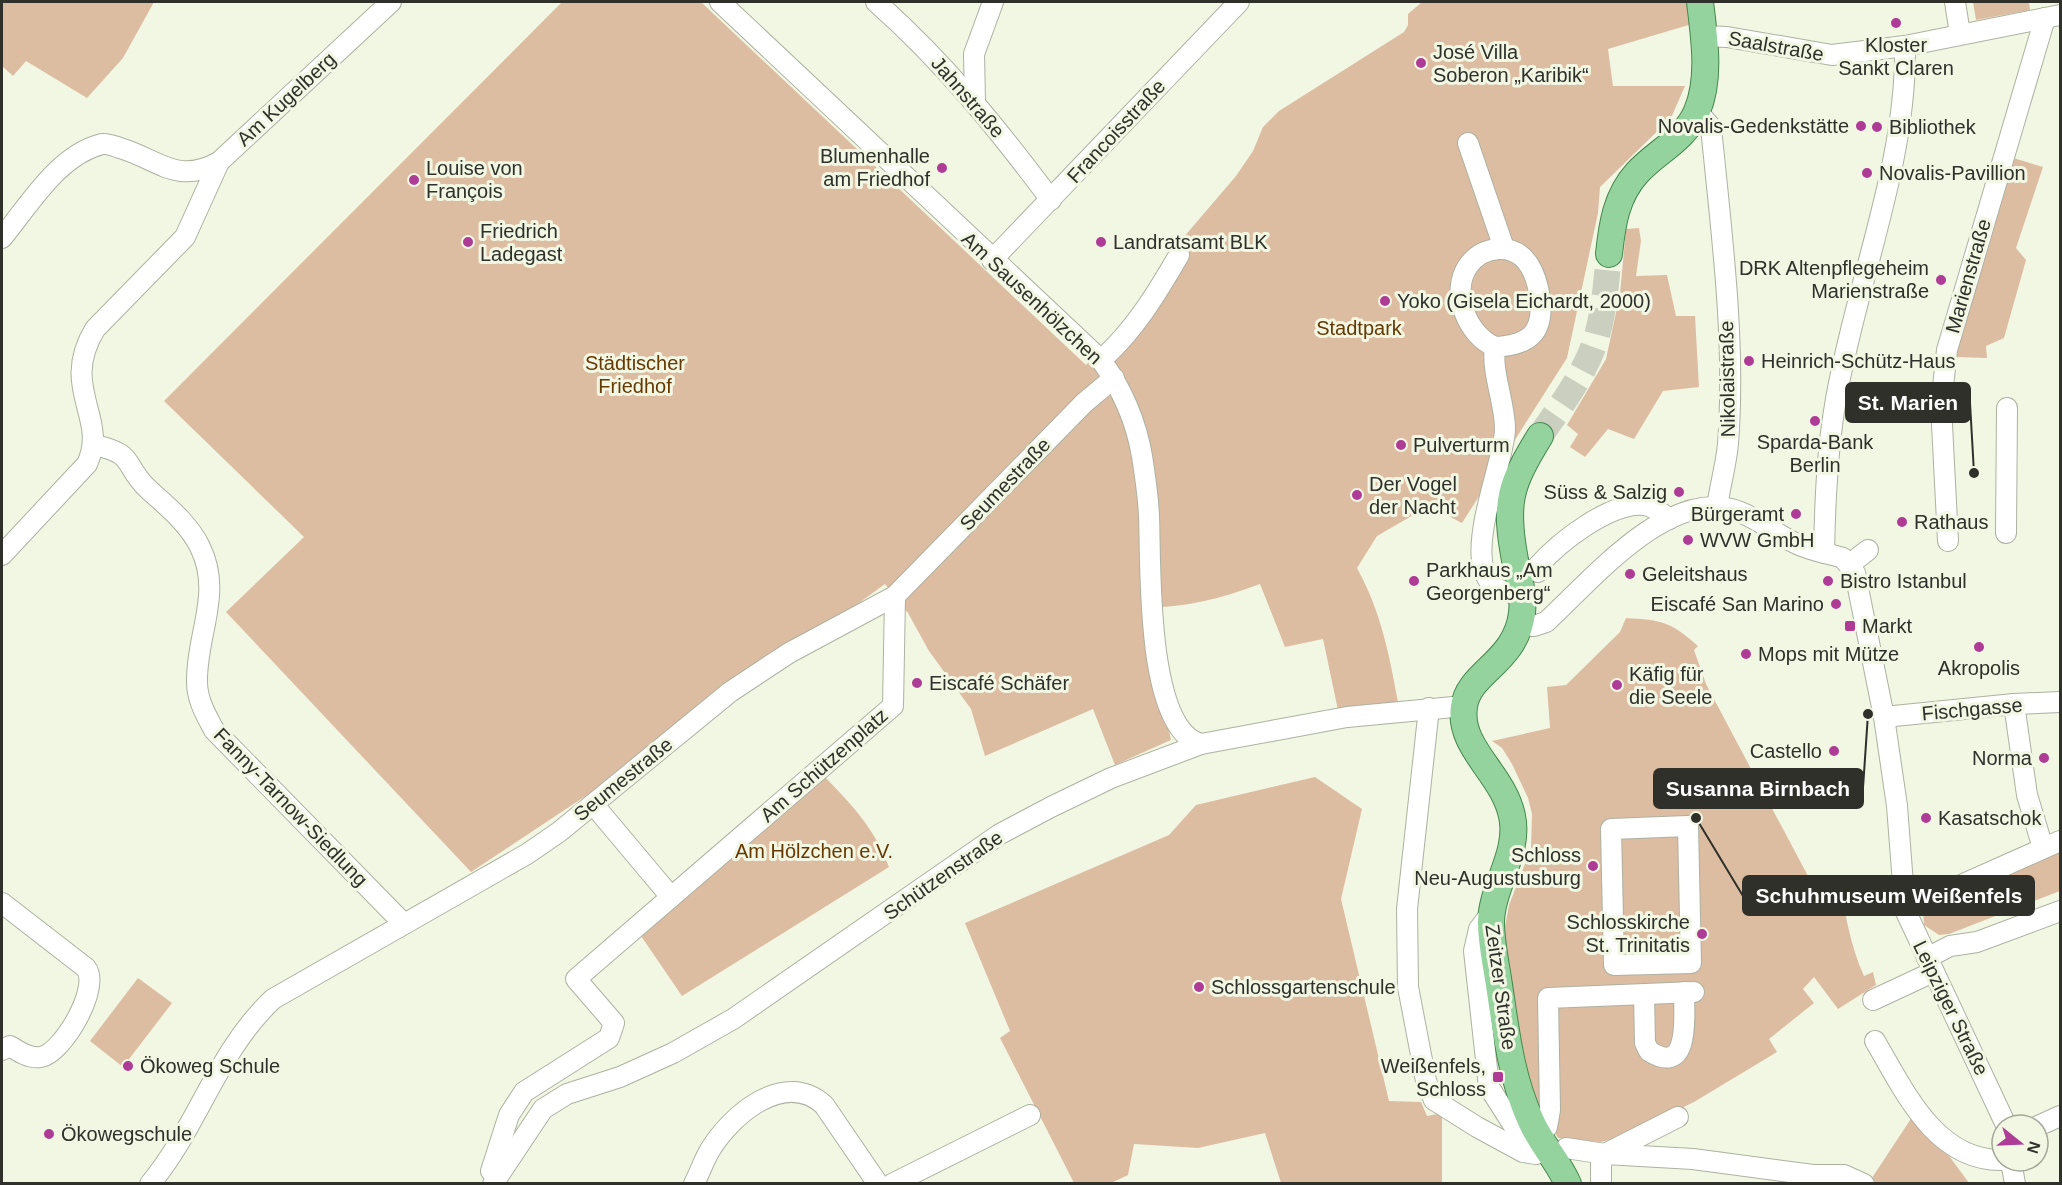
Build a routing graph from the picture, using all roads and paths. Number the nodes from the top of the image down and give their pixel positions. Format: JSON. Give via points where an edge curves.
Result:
{"nodes":[{"id":1,"x":391,"y":2,"type":"edge"},
{"id":2,"x":720,"y":2,"type":"edge"},
{"id":3,"x":876,"y":2,"type":"edge"},
{"id":4,"x":993,"y":2,"type":"edge"},
{"id":5,"x":1239,"y":2,"type":"edge"},
{"id":6,"x":1700,"y":2,"type":"edge"},
{"id":7,"x":1955,"y":2,"type":"edge"},
{"id":8,"x":2053,"y":17,"type":"edge"},
{"id":9,"x":1960,"y":34,"type":"junction"},
{"id":10,"x":1703,"y":36,"type":"junction"},
{"id":11,"x":1905,"y":46,"type":"junction"},
{"id":12,"x":975,"y":101,"type":"junction"},
{"id":13,"x":1697,"y":111,"type":"junction"},
{"id":14,"x":1468,"y":143,"type":"dead end"},
{"id":15,"x":219,"y":162,"type":"junction"},
{"id":16,"x":177,"y":172,"type":"junction"},
{"id":17,"x":1051,"y":200,"type":"junction"},
{"id":18,"x":196,"y":208,"type":"junction"},
{"id":19,"x":2,"y":238,"type":"edge"},
{"id":20,"x":1504,"y":248,"type":"junction"},
{"id":21,"x":1609,"y":254,"type":"tunnel mouth"},
{"id":22,"x":1179,"y":255,"type":"dead end"},
{"id":23,"x":992,"y":260,"type":"junction"},
{"id":24,"x":1495,"y":347,"type":"junction"},
{"id":25,"x":1101,"y":360,"type":"junction"},
{"id":26,"x":1114,"y":378,"type":"junction"},
{"id":27,"x":2007,"y":408,"type":"dead end"},
{"id":28,"x":1540,"y":436,"type":"tunnel mouth"},
{"id":29,"x":94,"y":446,"type":"junction"},
{"id":30,"x":1717,"y":507,"type":"junction"},
{"id":31,"x":1669,"y":519,"type":"junction"},
{"id":32,"x":2006,"y":533,"type":"dead end"},
{"id":33,"x":1948,"y":541,"type":"dead end"},
{"id":34,"x":1868,"y":550,"type":"dead end"},
{"id":35,"x":1824,"y":553,"type":"junction"},
{"id":36,"x":2,"y":555,"type":"edge"},
{"id":37,"x":1850,"y":564,"type":"junction"},
{"id":38,"x":1538,"y":572,"type":"dead end"},
{"id":39,"x":1522,"y":593,"type":"junction"},
{"id":40,"x":895,"y":596,"type":"junction"},
{"id":41,"x":1520,"y":624,"type":"junction"},
{"id":42,"x":2061,"y":702,"type":"edge"},
{"id":43,"x":2014,"y":704,"type":"junction"},
{"id":44,"x":1464,"y":706,"type":"junction"},
{"id":45,"x":1429,"y":708,"type":"junction"},
{"id":46,"x":1884,"y":717,"type":"junction"},
{"id":47,"x":1201,"y":744,"type":"junction"},
{"id":48,"x":593,"y":804,"type":"junction"},
{"id":49,"x":1688,"y":826,"type":"joint"},
{"id":50,"x":2052,"y":845,"type":"edge"},
{"id":51,"x":671,"y":897,"type":"junction"},
{"id":52,"x":2,"y":903,"type":"edge"},
{"id":53,"x":1905,"y":910,"type":"junction"},
{"id":54,"x":2061,"y":911,"type":"edge"},
{"id":55,"x":404,"y":924,"type":"junction"},
{"id":56,"x":1930,"y":965,"type":"junction"},
{"id":57,"x":1644,"y":994,"type":"junction"},
{"id":58,"x":1873,"y":1000,"type":"dead end"},
{"id":59,"x":1875,"y":1041,"type":"dead end"},
{"id":60,"x":2,"y":1050,"type":"edge"},
{"id":61,"x":2000,"y":1113,"type":"edge"},
{"id":62,"x":1030,"y":1115,"type":"dead end"},
{"id":63,"x":1678,"y":1117,"type":"dead end"},
{"id":64,"x":1551,"y":1144,"type":"junction"},
{"id":65,"x":1605,"y":1154,"type":"junction"},
{"id":66,"x":1990,"y":1160,"type":"edge"},
{"id":67,"x":150,"y":1184,"type":"edge"},
{"id":68,"x":488,"y":1184,"type":"edge"},
{"id":69,"x":493,"y":1184,"type":"edge"},
{"id":70,"x":694,"y":1184,"type":"edge"},
{"id":71,"x":878,"y":1184,"type":"edge"},
{"id":72,"x":892,"y":1184,"type":"edge"},
{"id":73,"x":1568,"y":1184,"type":"edge"},
{"id":74,"x":1600,"y":1184,"type":"edge"},
{"id":75,"x":1864,"y":1184,"type":"edge"}],
"edges":[{"from":1,"to":15,"type":"street","name":"Am Kugelberg"},
{"from":2,"to":23,"type":"street","name":"Am Sausenhölzchen"},
{"from":3,"to":12,"type":"street","name":"Jahnstraße"},
{"from":4,"to":12,"type":"street","via":[[974,54]]},
{"from":5,"to":17,"type":"street","name":"Francoisstraße"},
{"from":6,"to":10,"type":"main road"},
{"from":7,"to":9,"type":"street"},
{"from":8,"to":9,"type":"street","name":"Saalstraße"},
{"from":8,"to":33,"type":"street","name":"Marienstraße","via":[[1947,350],[1941,405]]},
{"from":9,"to":11,"type":"street","name":"Saalstraße"},
{"from":10,"to":11,"type":"street","name":"Saalstraße","via":[[1832,55]]},
{"from":10,"to":13,"type":"main road","via":[[1705,80]]},
{"from":11,"to":35,"type":"street","via":[[1906,81],[1897,142],[1836,399]]},
{"from":12,"to":17,"type":"street","name":"Jahnstraße"},
{"from":13,"to":21,"type":"main road","via":[[1683,134],[1636,174],[1627,187],[1614,216]]},
{"from":13,"to":30,"type":"street","name":"Nikolaistraße","via":[[1711,127],[1724,274],[1730,394],[1727,453]]},
{"from":14,"to":20,"type":"street"},
{"from":15,"to":16,"type":"street","via":[[196,171]]},
{"from":15,"to":18,"type":"street","name":"Am Kugelberg"},
{"from":16,"to":18,"type":"street","via":[[188,186]]},
{"from":16,"to":19,"type":"street","via":[[105,143],[86,150],[58,171]]},
{"from":17,"to":23,"type":"street","name":"Francoisstraße"},
{"from":18,"to":29,"type":"street","name":"Am Kugelberg","via":[[185,237],[95,329],[86,345],[80,381]]},
{"from":20,"to":24,"type":"street","via":[[1480,254],[1469,264],[1460,285],[1470,322],[1482,339]]},
{"from":20,"to":24,"type":"street","via":[[1520,254],[1531,267],[1538,288],[1540,323],[1523,342]]},
{"from":22,"to":25,"type":"street","via":[[1118,345]]},
{"from":23,"to":25,"type":"street","name":"Am Sausenhölzchen"},
{"from":24,"to":39,"type":"street","via":[[1505,430],[1484,522],[1483,572],[1486,579],[1502,590]]},
{"from":25,"to":26,"type":"street","name":"Am Sausenhölzchen"},
{"from":26,"to":40,"type":"street","name":"Seumestraße","via":[[1084,403]]},
{"from":26,"to":47,"type":"street","name":"Am Sausenhölzchen","via":[[1128,405],[1141,453],[1149,514],[1152,624],[1161,676],[1182,734]]},
{"from":27,"to":32,"type":"street"},
{"from":28,"to":39,"type":"main road","via":[[1517,475],[1510,498],[1511,534]]},
{"from":29,"to":36,"type":"street","via":[[87,464]]},
{"from":29,"to":55,"type":"street","name":"Fanny-Tarnow-Siedlung","via":[[116,450],[127,459],[144,485],[181,519],[200,547],[210,581],[197,683],[203,710],[214,729]]},
{"from":30,"to":31,"type":"street","via":[[1694,509]]},
{"from":30,"to":35,"type":"street","via":[[1738,512],[1795,543]]},
{"from":31,"to":38,"type":"street","via":[[1647,505],[1615,511],[1557,546],[1537,567]]},
{"from":31,"to":41,"type":"street","via":[[1612,558],[1546,622],[1534,626]]},
{"from":34,"to":37,"type":"street"},
{"from":35,"to":37,"type":"street"},
{"from":37,"to":46,"type":"street","name":"Leipziger Straße","via":[[1876,647],[1874,674]]},
{"from":39,"to":41,"type":"main road"},
{"from":40,"to":48,"type":"street","name":"Seumestraße","via":[[789,653],[730,692]]},
{"from":40,"to":51,"type":"street","name":"Am Schützenplatz","via":[[892,706]]},
{"from":41,"to":44,"type":"main road","via":[[1506,653],[1473,685]]},
{"from":42,"to":43,"type":"street","name":"Fischgasse"},
{"from":43,"to":46,"type":"street","name":"Fischgasse"},
{"from":43,"to":50,"type":"street","via":[[2027,795]]},
{"from":44,"to":45,"type":"street","name":"Schützenstraße"},
{"from":44,"to":64,"type":"main road","name":"Zeitzer Straße","via":[[1467,737],[1497,778],[1512,818],[1512,845],[1491,913],[1494,951],[1517,1088]]},
{"from":45,"to":47,"type":"street","name":"Schützenstraße","via":[[1316,722]]},
{"from":45,"to":64,"type":"street","via":[[1407,909],[1408,987],[1426,1081],[1434,1100],[1523,1152],[1536,1154]]},
{"from":46,"to":53,"type":"street","name":"Leipziger Straße","via":[[1897,806]]},
{"from":47,"to":69,"type":"street","name":"Schützenstraße","via":[[1111,778],[1000,834],[734,1019],[673,1053],[567,1095],[543,1109]]},
{"from":48,"to":51,"type":"street"},
{"from":48,"to":55,"type":"street","name":"Seumestraße","via":[[527,854]]},
{"from":49,"to":49,"type":"street","via":[[1691,963],[1614,965],[1611,829]]},
{"from":50,"to":53,"type":"street"},
{"from":51,"to":68,"type":"street","name":"Am Schützenplatz","via":[[576,979],[614,1023],[609,1038],[524,1092],[509,1115]]},
{"from":52,"to":60,"type":"street","via":[[90,973],[81,1010],[56,1049],[41,1057],[27,1056],[10,1046]]},
{"from":53,"to":56,"type":"street","name":"Leipziger Straße"},
{"from":54,"to":56,"type":"street","via":[[1977,942],[1950,946]]},
{"from":55,"to":67,"type":"street","name":"Seumestraße","via":[[273,999],[251,1020]]},
{"from":56,"to":58,"type":"street"},
{"from":56,"to":61,"type":"street","name":"Leipziger Straße"},
{"from":57,"to":57,"type":"street","name":"Zeitzer Straße","via":[[1689,992],[1682,1047],[1675,1054],[1665,1057],[1649,1051]]},
{"from":57,"to":64,"type":"street","name":"Zeitzer Straße","via":[[1548,998],[1547,1126]]},
{"from":59,"to":66,"type":"street","via":[[1916,1112],[1938,1135],[1957,1148]]},
{"from":62,"to":72,"type":"street"},
{"from":63,"to":65,"type":"street"},
{"from":64,"to":65,"type":"street"},
{"from":64,"to":73,"type":"main road","name":"Zeitzer Straße"},
{"from":65,"to":74,"type":"street"},
{"from":65,"to":75,"type":"street","via":[[1845,1175]]},
{"from":70,"to":71,"type":"street","via":[[710,1150],[734,1119],[755,1104],[788,1092],[813,1095],[824,1105]]}]}
